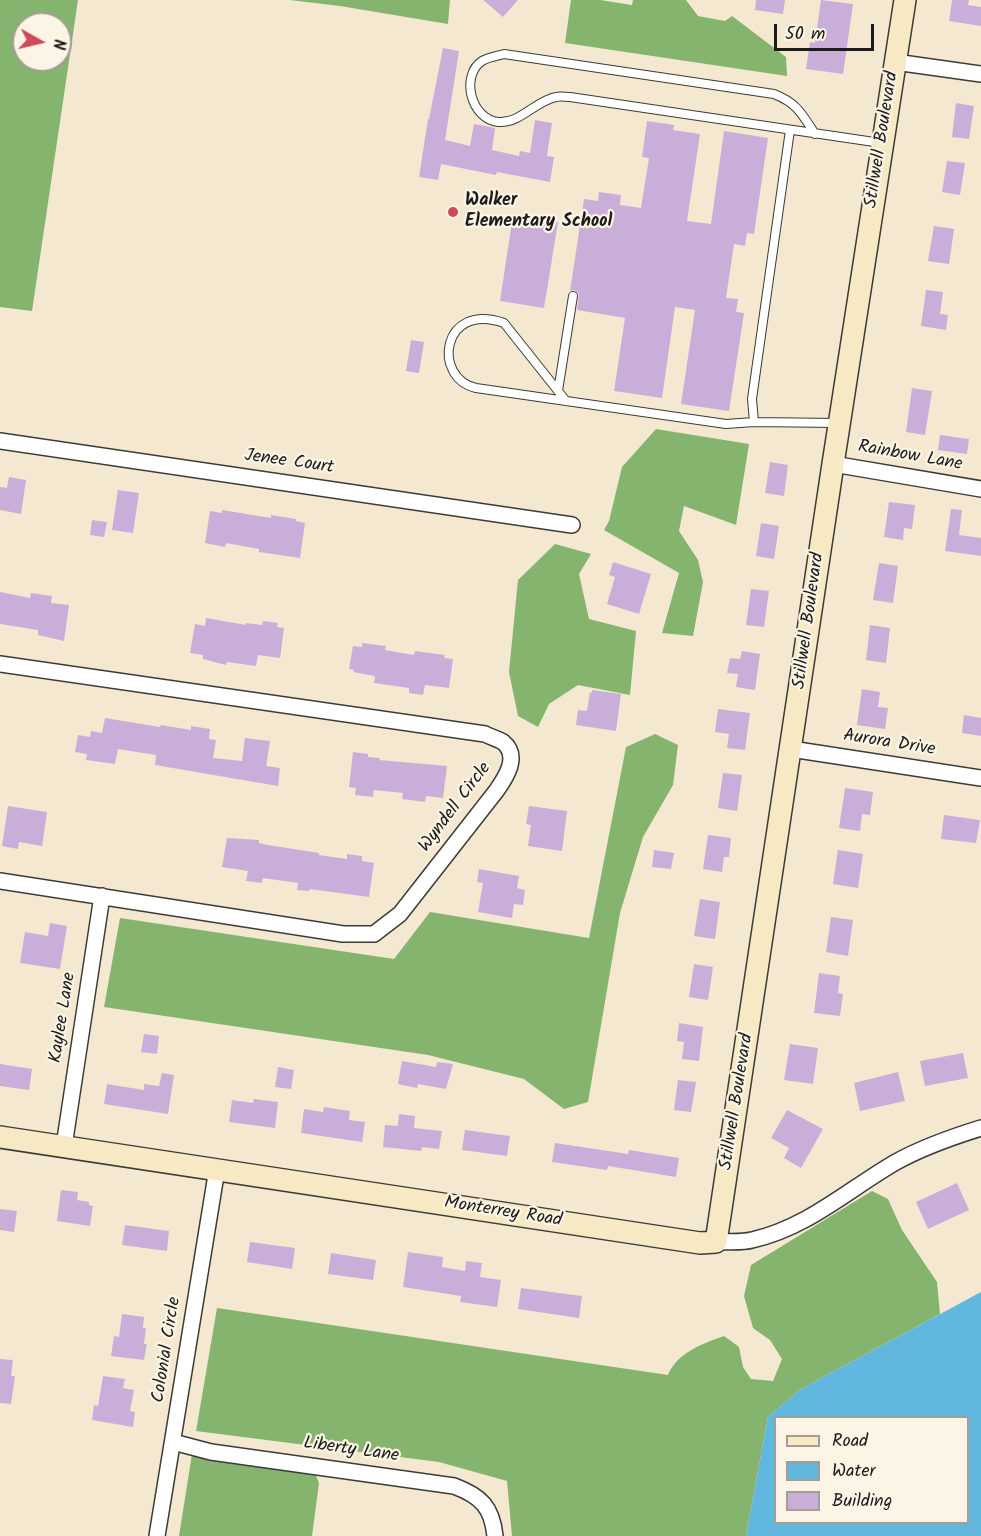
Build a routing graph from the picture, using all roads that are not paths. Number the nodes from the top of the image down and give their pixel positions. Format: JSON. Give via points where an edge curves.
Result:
{"nodes":[{"id":1,"x":905,"y":0,"type":"edge"},
{"id":2,"x":895,"y":62,"type":"junction"},
{"id":3,"x":981,"y":74,"type":"edge"},
{"id":4,"x":790,"y":130,"type":"junction"},
{"id":5,"x":815,"y":134,"type":"junction"},
{"id":6,"x":882,"y":143,"type":"junction"},
{"id":7,"x":573,"y":296,"type":"dead end"},
{"id":8,"x":558,"y":391,"type":"junction"},
{"id":9,"x":566,"y":401,"type":"junction"},
{"id":10,"x":754,"y":422,"type":"junction"},
{"id":11,"x":839,"y":423,"type":"junction"},
{"id":12,"x":0,"y":441,"type":"edge"},
{"id":13,"x":833,"y":464,"type":"junction"},
{"id":14,"x":981,"y":489,"type":"edge"},
{"id":15,"x":572,"y":525,"type":"dead end"},
{"id":16,"x":0,"y":664,"type":"edge"},
{"id":17,"x":791,"y":749,"type":"junction"},
{"id":18,"x":981,"y":778,"type":"edge"},
{"id":19,"x":0,"y":881,"type":"edge"},
{"id":20,"x":102,"y":896,"type":"junction"},
{"id":21,"x":981,"y":1128,"type":"edge"},
{"id":22,"x":0,"y":1137,"type":"edge"},
{"id":23,"x":64,"y":1146,"type":"junction"},
{"id":24,"x":217,"y":1169,"type":"junction"},
{"id":25,"x":716,"y":1242,"type":"junction"},
{"id":26,"x":172,"y":1442,"type":"junction"},
{"id":27,"x":157,"y":1536,"type":"edge"},
{"id":28,"x":495,"y":1536,"type":"edge"}],
"edges":[{"from":1,"to":2,"type":"street","name":"Stillwell Boulevard"},
{"from":2,"to":3,"type":"street"},
{"from":2,"to":6,"type":"street","name":"Stillwell Boulevard"},
{"from":4,"to":5,"type":"lane"},
{"from":4,"to":5,"type":"lane","via":[[557,97],[509,122],[497,122],[487,119],[472,100],[471,78],[482,61],[504,54],[774,94],[798,107]]},
{"from":4,"to":10,"type":"lane","via":[[752,399]]},
{"from":5,"to":6,"type":"lane"},
{"from":6,"to":11,"type":"street","name":"Stillwell Boulevard"},
{"from":7,"to":8,"type":"lane"},
{"from":8,"to":9,"type":"lane"},
{"from":8,"to":9,"type":"lane","via":[[504,324],[489,318],[474,319],[461,324],[452,335],[451,364],[466,386]]},
{"from":9,"to":10,"type":"lane","via":[[726,424]]},
{"from":10,"to":11,"type":"lane"},
{"from":11,"to":13,"type":"street","name":"Stillwell Boulevard"},
{"from":12,"to":15,"type":"street","name":"Jenee Court"},
{"from":13,"to":14,"type":"street","name":"Rainbow Lane"},
{"from":13,"to":17,"type":"street","name":"Stillwell Boulevard"},
{"from":16,"to":20,"type":"street","name":"Wyndell Circle","via":[[485,734],[504,743],[510,753],[511,765],[497,790],[400,914],[374,934],[343,934]]},
{"from":17,"to":18,"type":"street","name":"Aurora Drive"},
{"from":17,"to":25,"type":"street","name":"Stillwell Boulevard"},
{"from":19,"to":20,"type":"street","name":"Wyndell Circle"},
{"from":20,"to":23,"type":"street","name":"Kaylee Lane"},
{"from":21,"to":25,"type":"street","name":"Monterrey Road","via":[[904,1158],[837,1202],[781,1230],[751,1240]]},
{"from":22,"to":23,"type":"street","name":"Monterrey Road"},
{"from":23,"to":24,"type":"street","name":"Monterrey Road"},
{"from":24,"to":25,"type":"street","name":"Monterrey Road","via":[[700,1243]]},
{"from":24,"to":26,"type":"street","name":"Colonial Circle"},
{"from":26,"to":27,"type":"street","name":"Colonial Circle"},
{"from":26,"to":28,"type":"street","name":"Liberty Lane","via":[[211,1452],[454,1486],[483,1502],[493,1518]]}]}
